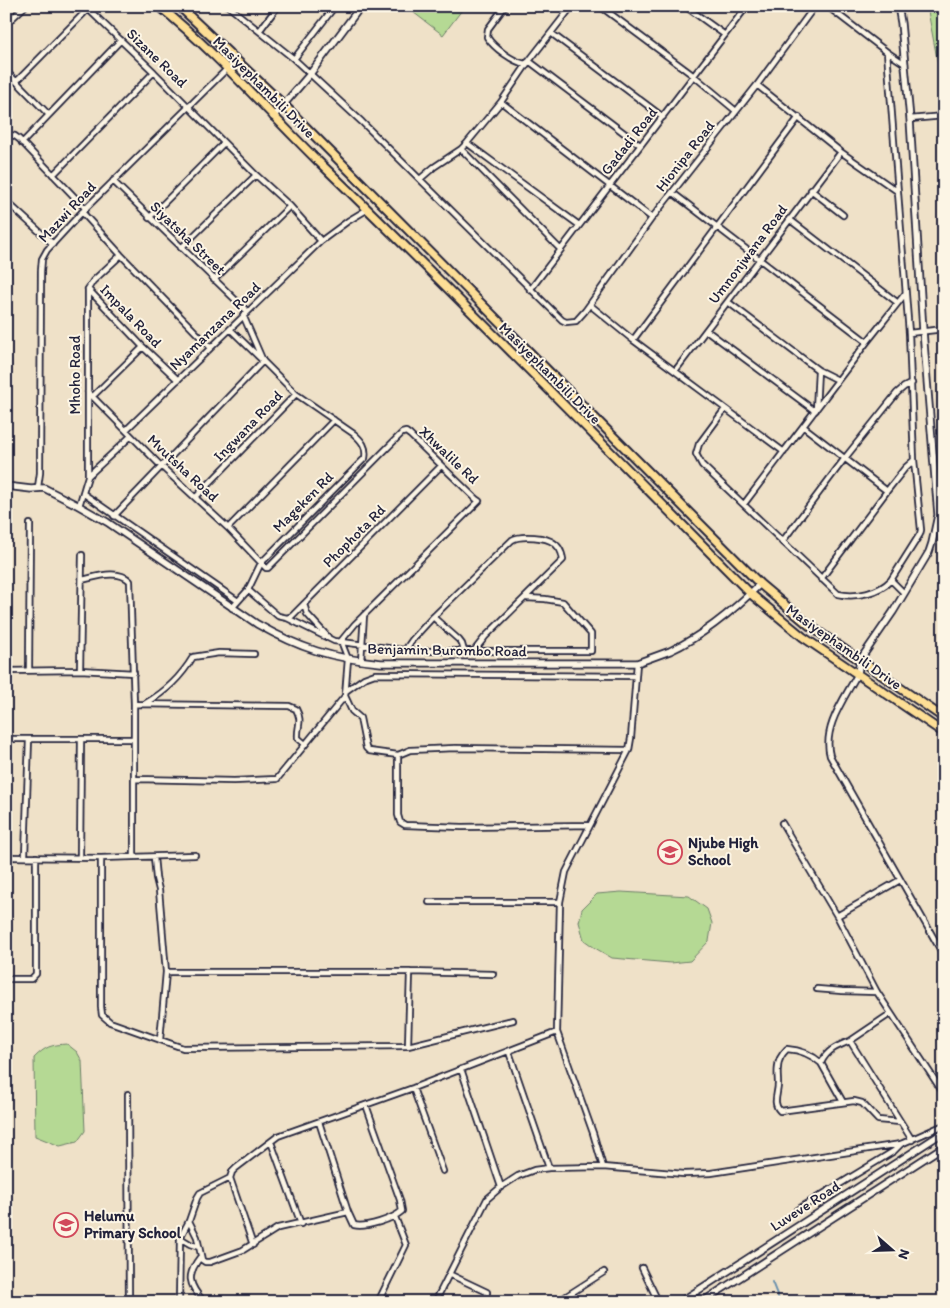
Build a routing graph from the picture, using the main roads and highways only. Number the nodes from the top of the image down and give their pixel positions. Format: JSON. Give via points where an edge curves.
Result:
{"nodes":[{"id":1,"x":159,"y":6,"type":"edge"},
{"id":2,"x":179,"y":6,"type":"edge"},
{"id":3,"x":944,"y":718,"type":"edge"},
{"id":4,"x":944,"y":733,"type":"edge"}],
"edges":[{"from":1,"to":4,"type":"main road","name":"Masiyephambili Drive","via":[[228,68],[273,117],[750,594],[803,636]]},
{"from":2,"to":3,"type":"main road","name":"Masiyephambili Drive","via":[[284,105],[760,584],[810,626]]}]}
